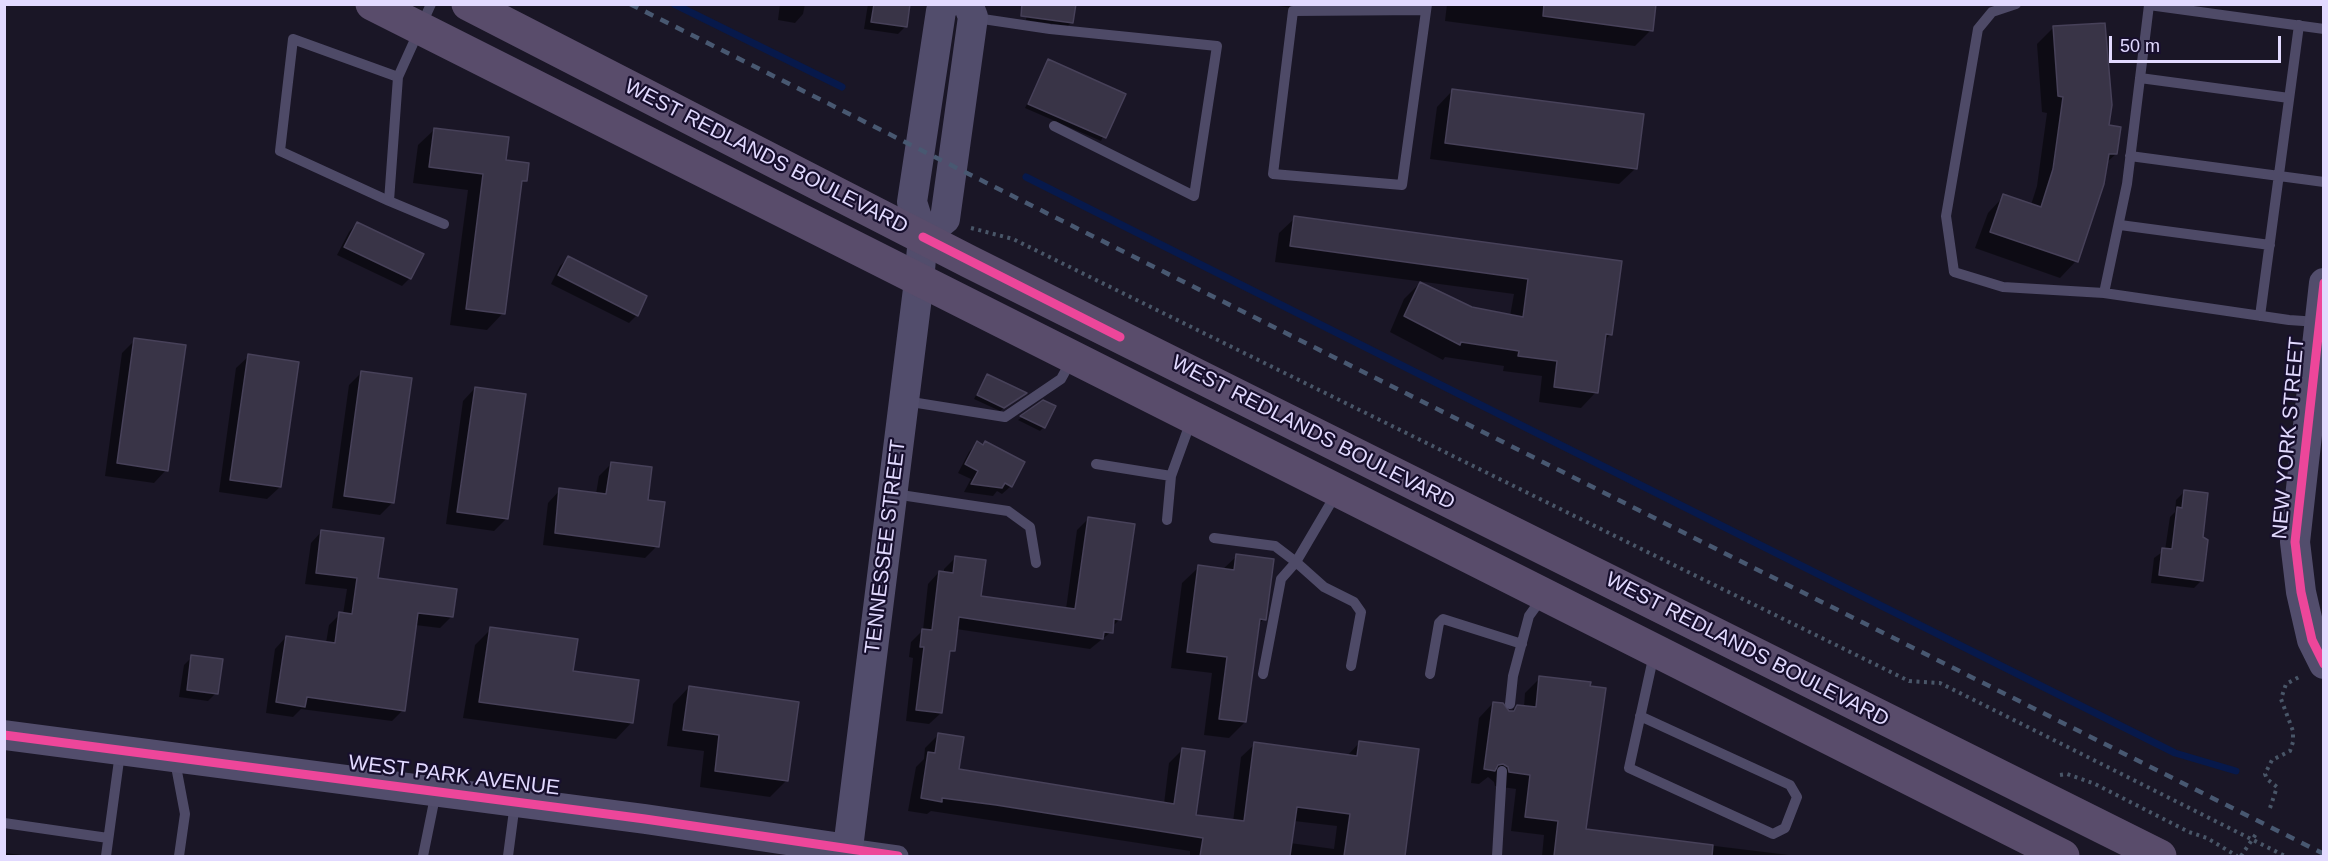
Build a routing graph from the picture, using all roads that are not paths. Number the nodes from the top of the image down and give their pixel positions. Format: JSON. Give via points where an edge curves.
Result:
{"nodes":[{"id":1,"x":372,"y":4,"type":"edge"},
{"id":2,"x":468,"y":4,"type":"edge"},
{"id":3,"x":945,"y":4,"type":"edge"},
{"id":4,"x":2016,"y":4,"type":"edge"},
{"id":5,"x":2143,"y":4,"type":"edge"},
{"id":6,"x":2149,"y":5,"type":"edge"},
{"id":7,"x":1427,"y":7,"type":"edge"},
{"id":8,"x":971,"y":11,"type":"edge"},
{"id":9,"x":426,"y":17,"type":"edge"},
{"id":10,"x":2299,"y":26,"type":"junction"},
{"id":11,"x":2324,"y":29,"type":"edge"},
{"id":12,"x":398,"y":77,"type":"junction"},
{"id":13,"x":2140,"y":78,"type":"junction"},
{"id":14,"x":2289,"y":98,"type":"junction"},
{"id":15,"x":1054,"y":126,"type":"dead end"},
{"id":16,"x":2130,"y":156,"type":"junction"},
{"id":17,"x":2279,"y":176,"type":"junction"},
{"id":18,"x":2324,"y":182,"type":"edge"},
{"id":19,"x":389,"y":201,"type":"junction"},
{"id":20,"x":444,"y":224,"type":"dead end"},
{"id":21,"x":2120,"y":225,"type":"junction"},
{"id":22,"x":923,"y":237,"type":"junction"},
{"id":23,"x":2270,"y":245,"type":"junction"},
{"id":24,"x":920,"y":281,"type":"junction"},
{"id":25,"x":2324,"y":283,"type":"edge"},
{"id":26,"x":2104,"y":293,"type":"junction"},
{"id":27,"x":2260,"y":316,"type":"junction"},
{"id":28,"x":2318,"y":322,"type":"junction"},
{"id":29,"x":1072,"y":358,"type":"junction"},
{"id":30,"x":905,"y":401,"type":"junction"},
{"id":31,"x":1192,"y":418,"type":"junction"},
{"id":32,"x":1096,"y":464,"type":"dead end"},
{"id":33,"x":1171,"y":477,"type":"junction"},
{"id":34,"x":1337,"y":491,"type":"junction"},
{"id":35,"x":891,"y":494,"type":"junction"},
{"id":36,"x":1167,"y":520,"type":"dead end"},
{"id":37,"x":1214,"y":538,"type":"dead end"},
{"id":38,"x":1296,"y":562,"type":"junction"},
{"id":39,"x":1036,"y":563,"type":"dead end"},
{"id":40,"x":1544,"y":595,"type":"junction"},
{"id":41,"x":1522,"y":644,"type":"junction"},
{"id":42,"x":1655,"y":650,"type":"junction"},
{"id":43,"x":1351,"y":666,"type":"dead end"},
{"id":44,"x":2311,"y":671,"type":"edge"},
{"id":45,"x":1263,"y":674,"type":"dead end"},
{"id":46,"x":1430,"y":674,"type":"dead end"},
{"id":47,"x":1510,"y":704,"type":"dead end"},
{"id":48,"x":1640,"y":716,"type":"junction"},
{"id":49,"x":4,"y":735,"type":"edge"},
{"id":50,"x":120,"y":750,"type":"junction"},
{"id":51,"x":174,"y":758,"type":"junction"},
{"id":52,"x":1502,"y":771,"type":"dead end"},
{"id":53,"x":436,"y":792,"type":"junction"},
{"id":54,"x":515,"y":802,"type":"junction"},
{"id":55,"x":4,"y":824,"type":"edge"},
{"id":56,"x":108,"y":838,"type":"junction"},
{"id":57,"x":848,"y":853,"type":"edge"},
{"id":58,"x":106,"y":856,"type":"edge"},
{"id":59,"x":179,"y":856,"type":"edge"},
{"id":60,"x":423,"y":856,"type":"edge"},
{"id":61,"x":508,"y":856,"type":"edge"},
{"id":62,"x":898,"y":856,"type":"edge"},
{"id":63,"x":1497,"y":856,"type":"edge"},
{"id":64,"x":2063,"y":856,"type":"edge"},
{"id":65,"x":2160,"y":856,"type":"edge"}],
"edges":[{"from":1,"to":9,"type":"main road","name":"WEST REDLANDS BOULEVARD"},
{"from":2,"to":22,"type":"main road","name":"WEST REDLANDS BOULEVARD"},
{"from":3,"to":22,"type":"street","name":"TENNESSEE STREET","via":[[912,202]]},
{"from":4,"to":26,"type":"lane","via":[[1992,12],[1978,29],[1946,216],[1954,272],[2003,286]]},
{"from":5,"to":6,"type":"lane"},
{"from":6,"to":10,"type":"lane"},
{"from":6,"to":13,"type":"lane"},
{"from":7,"to":7,"type":"lane","via":[[1402,185],[1273,174],[1293,11]]},
{"from":8,"to":15,"type":"lane","via":[[1050,29],[1217,46],[1194,196]]},
{"from":8,"to":22,"type":"street","via":[[945,219]]},
{"from":9,"to":12,"type":"lane"},
{"from":9,"to":24,"type":"main road","name":"WEST REDLANDS BOULEVARD"},
{"from":10,"to":11,"type":"lane"},
{"from":10,"to":14,"type":"lane"},
{"from":12,"to":19,"type":"lane"},
{"from":12,"to":19,"type":"lane","via":[[293,39],[280,151]]},
{"from":13,"to":14,"type":"lane"},
{"from":13,"to":16,"type":"lane"},
{"from":14,"to":17,"type":"lane"},
{"from":16,"to":17,"type":"lane"},
{"from":16,"to":21,"type":"lane"},
{"from":17,"to":18,"type":"lane"},
{"from":17,"to":23,"type":"lane"},
{"from":19,"to":20,"type":"lane"},
{"from":21,"to":23,"type":"lane"},
{"from":21,"to":26,"type":"lane"},
{"from":22,"to":24,"type":"street","name":"TENNESSEE STREET"},
{"from":22,"to":65,"type":"main road","name":"WEST REDLANDS BOULEVARD"},
{"from":23,"to":27,"type":"lane"},
{"from":24,"to":29,"type":"main road","name":"WEST REDLANDS BOULEVARD"},
{"from":24,"to":30,"type":"street","name":"TENNESSEE STREET"},
{"from":25,"to":28,"type":"street","name":"NEW YORK STREET"},
{"from":26,"to":27,"type":"lane"},
{"from":27,"to":28,"type":"lane"},
{"from":28,"to":44,"type":"street","name":"NEW YORK STREET","via":[[2295,542],[2312,640]]},
{"from":29,"to":30,"type":"lane","via":[[1061,379],[1005,417]]},
{"from":29,"to":31,"type":"main road","name":"WEST REDLANDS BOULEVARD"},
{"from":30,"to":35,"type":"street","name":"TENNESSEE STREET"},
{"from":31,"to":33,"type":"lane"},
{"from":31,"to":34,"type":"main road","name":"WEST REDLANDS BOULEVARD"},
{"from":32,"to":33,"type":"lane"},
{"from":33,"to":36,"type":"lane"},
{"from":34,"to":38,"type":"lane"},
{"from":34,"to":40,"type":"main road","name":"WEST REDLANDS BOULEVARD"},
{"from":35,"to":39,"type":"lane","via":[[1008,511],[1030,527]]},
{"from":35,"to":57,"type":"street","name":"TENNESSEE STREET"},
{"from":37,"to":38,"type":"lane","via":[[1275,546]]},
{"from":38,"to":43,"type":"lane","via":[[1324,587],[1354,602],[1360,612]]},
{"from":38,"to":45,"type":"lane","via":[[1281,579]]},
{"from":40,"to":41,"type":"lane","via":[[1529,616]]},
{"from":40,"to":42,"type":"main road","name":"WEST REDLANDS BOULEVARD"},
{"from":41,"to":46,"type":"lane","via":[[1443,619],[1439,622]]},
{"from":41,"to":47,"type":"lane"},
{"from":42,"to":48,"type":"lane"},
{"from":42,"to":64,"type":"main road","name":"WEST REDLANDS BOULEVARD"},
{"from":48,"to":48,"type":"lane","via":[[1629,768],[1773,834],[1785,828],[1797,797],[1790,785]]},
{"from":49,"to":50,"type":"street","name":"WEST PARK AVENUE"},
{"from":50,"to":51,"type":"street","name":"WEST PARK AVENUE"},
{"from":50,"to":56,"type":"lane"},
{"from":51,"to":53,"type":"street","name":"WEST PARK AVENUE"},
{"from":51,"to":59,"type":"lane","via":[[185,814]]},
{"from":52,"to":63,"type":"lane"},
{"from":53,"to":54,"type":"street","name":"WEST PARK AVENUE"},
{"from":53,"to":60,"type":"lane"},
{"from":54,"to":57,"type":"street","name":"WEST PARK AVENUE"},
{"from":54,"to":61,"type":"lane"},
{"from":55,"to":56,"type":"lane"},
{"from":56,"to":58,"type":"lane"},
{"from":57,"to":62,"type":"street","name":"WEST PARK AVENUE"}]}
